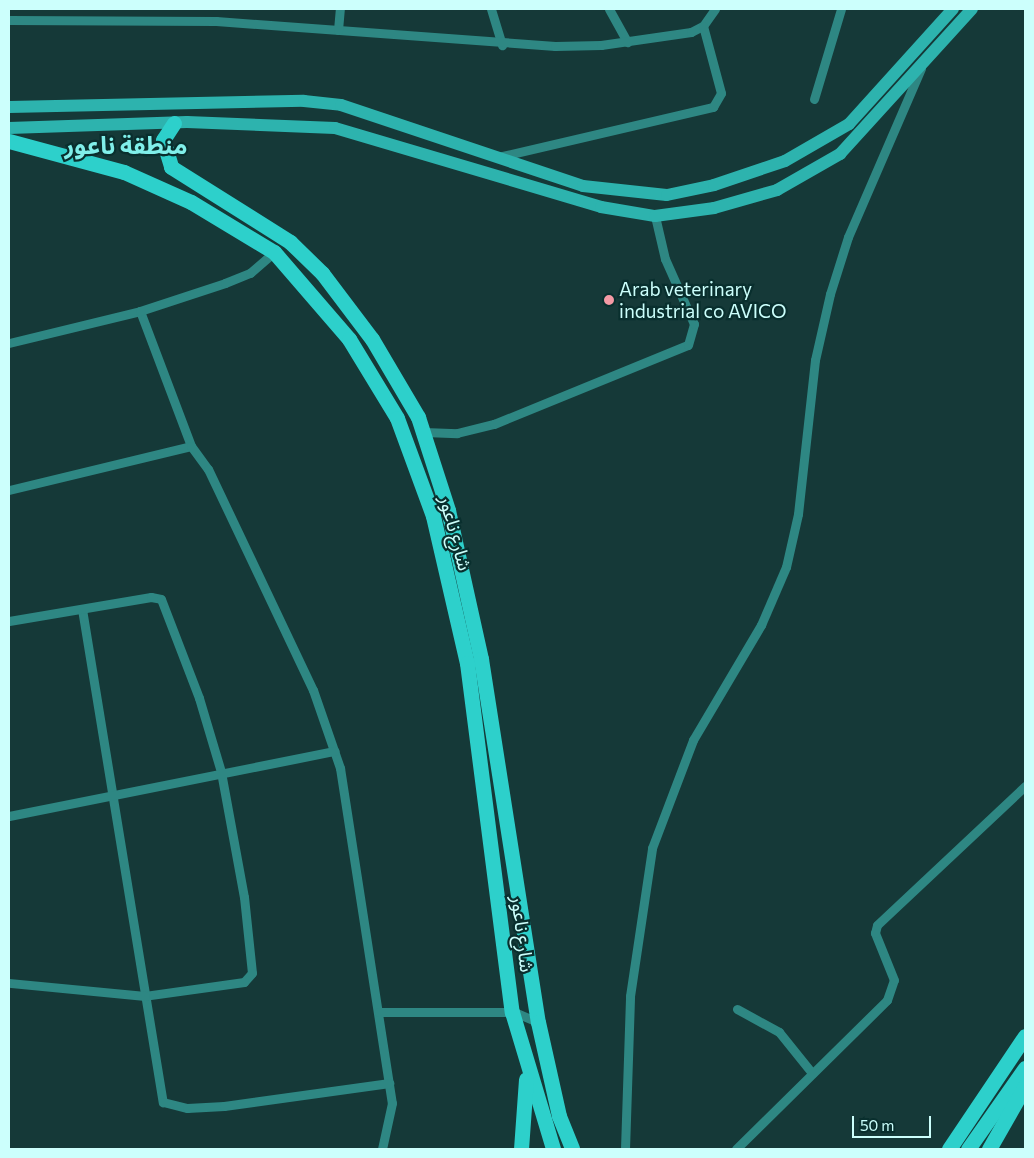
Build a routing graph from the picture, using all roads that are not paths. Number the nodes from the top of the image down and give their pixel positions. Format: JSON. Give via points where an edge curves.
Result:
{"nodes":[{"id":1,"x":127,"y":9,"type":"edge"},
{"id":2,"x":340,"y":9,"type":"edge"},
{"id":3,"x":491,"y":9,"type":"edge"},
{"id":4,"x":610,"y":9,"type":"edge"},
{"id":5,"x":715,"y":9,"type":"edge"},
{"id":6,"x":841,"y":9,"type":"edge"},
{"id":7,"x":941,"y":9,"type":"edge"},
{"id":8,"x":953,"y":9,"type":"edge"},
{"id":9,"x":972,"y":9,"type":"edge"},
{"id":10,"x":125,"y":19,"type":"junction"},
{"id":11,"x":9,"y":20,"type":"edge"},
{"id":12,"x":940,"y":23,"type":"junction"},
{"id":13,"x":703,"y":26,"type":"junction"},
{"id":14,"x":338,"y":30,"type":"junction"},
{"id":15,"x":627,"y":42,"type":"junction"},
{"id":16,"x":502,"y":44,"type":"junction"},
{"id":17,"x":923,"y":65,"type":"junction"},
{"id":18,"x":814,"y":100,"type":"dead end"},
{"id":19,"x":341,"y":106,"type":"junction"},
{"id":20,"x":9,"y":107,"type":"edge"},
{"id":21,"x":376,"y":114,"type":"junction"},
{"id":22,"x":174,"y":123,"type":"junction"},
{"id":23,"x":9,"y":128,"type":"edge"},
{"id":24,"x":335,"y":128,"type":"junction"},
{"id":25,"x":367,"y":135,"type":"junction"},
{"id":26,"x":9,"y":141,"type":"edge"},
{"id":27,"x":493,"y":158,"type":"junction"},
{"id":28,"x":655,"y":216,"type":"junction"},
{"id":29,"x":274,"y":252,"type":"junction"},
{"id":30,"x":322,"y":273,"type":"junction"},
{"id":31,"x":307,"y":285,"type":"junction"},
{"id":32,"x":140,"y":311,"type":"junction"},
{"id":33,"x":9,"y":342,"type":"edge"},
{"id":34,"x":424,"y":432,"type":"junction"},
{"id":35,"x":191,"y":446,"type":"junction"},
{"id":36,"x":9,"y":490,"type":"edge"},
{"id":37,"x":82,"y":609,"type":"junction"},
{"id":38,"x":9,"y":621,"type":"edge"},
{"id":39,"x":335,"y":751,"type":"junction"},
{"id":40,"x":221,"y":772,"type":"junction"},
{"id":41,"x":1025,"y":786,"type":"edge"},
{"id":42,"x":114,"y":794,"type":"junction"},
{"id":43,"x":9,"y":816,"type":"edge"},
{"id":44,"x":9,"y":983,"type":"edge"},
{"id":45,"x":145,"y":996,"type":"junction"},
{"id":46,"x":738,"y":1009,"type":"dead end"},
{"id":47,"x":379,"y":1012,"type":"junction"},
{"id":48,"x":512,"y":1012,"type":"junction"},
{"id":49,"x":538,"y":1022,"type":"junction"},
{"id":50,"x":1025,"y":1036,"type":"edge"},
{"id":51,"x":526,"y":1067,"type":"junction"},
{"id":52,"x":1025,"y":1068,"type":"edge"},
{"id":53,"x":812,"y":1073,"type":"junction"},
{"id":54,"x":389,"y":1083,"type":"junction"},
{"id":55,"x":1025,"y":1086,"type":"edge"},
{"id":56,"x":559,"y":1116,"type":"junction"},
{"id":57,"x":382,"y":1149,"type":"edge"},
{"id":58,"x":521,"y":1149,"type":"edge"},
{"id":59,"x":553,"y":1149,"type":"edge"},
{"id":60,"x":572,"y":1149,"type":"edge"},
{"id":61,"x":626,"y":1149,"type":"edge"},
{"id":62,"x":736,"y":1149,"type":"edge"},
{"id":63,"x":949,"y":1149,"type":"edge"},
{"id":64,"x":968,"y":1149,"type":"edge"},
{"id":65,"x":990,"y":1149,"type":"edge"}],
"edges":[{"from":1,"to":10,"type":"street"},
{"from":2,"to":14,"type":"street"},
{"from":3,"to":16,"type":"street"},
{"from":4,"to":15,"type":"street"},
{"from":5,"to":13,"type":"street"},
{"from":6,"to":18,"type":"street"},
{"from":7,"to":12,"type":"street"},
{"from":8,"to":12,"type":"main road"},
{"from":9,"to":17,"type":"main road"},
{"from":10,"to":11,"type":"street"},
{"from":10,"to":14,"type":"street"},
{"from":12,"to":27,"type":"main road","via":[[849,124],[785,161],[714,185],[667,194],[641,194],[582,186]]},
{"from":13,"to":15,"type":"street"},
{"from":13,"to":27,"type":"street","via":[[721,93],[713,107]]},
{"from":14,"to":16,"type":"street"},
{"from":15,"to":16,"type":"street"},
{"from":17,"to":28,"type":"main road","via":[[840,154],[777,190],[714,208]]},
{"from":17,"to":61,"type":"street","via":[[848,237],[830,294],[815,360],[801,495],[786,568],[762,625],[693,740],[652,848],[630,996]]},
{"from":19,"to":20,"type":"main road","via":[[304,101]]},
{"from":19,"to":21,"type":"main road"},
{"from":19,"to":24,"type":"main road"},
{"from":21,"to":25,"type":"main road"},
{"from":21,"to":27,"type":"main road"},
{"from":22,"to":23,"type":"main road"},
{"from":22,"to":24,"type":"main road","via":[[277,123]]},
{"from":22,"to":30,"type":"highway","name":"شارع ناعور","via":[[163,140],[171,167],[290,242]]},
{"from":24,"to":25,"type":"main road"},
{"from":25,"to":28,"type":"main road","via":[[601,207]]},
{"from":26,"to":29,"type":"highway","name":"شارع ناعور","via":[[131,175],[191,202]]},
{"from":28,"to":34,"type":"street","via":[[665,259],[694,324],[688,345],[494,424],[457,433]]},
{"from":29,"to":31,"type":"highway","name":"شارع ناعور"},
{"from":29,"to":32,"type":"street","via":[[244,276]]},
{"from":30,"to":31,"type":"highway"},
{"from":30,"to":34,"type":"highway","name":"شارع ناعور","via":[[372,339]]},
{"from":31,"to":48,"type":"highway","name":"شارع ناعور","via":[[349,339],[397,418],[433,516],[467,663]]},
{"from":32,"to":33,"type":"street"},
{"from":32,"to":35,"type":"street"},
{"from":34,"to":49,"type":"highway","name":"شارع ناعور","via":[[448,510],[481,659]]},
{"from":35,"to":36,"type":"street"},
{"from":35,"to":39,"type":"street","via":[[208,469],[294,650]]},
{"from":37,"to":38,"type":"street"},
{"from":37,"to":40,"type":"street","via":[[161,599],[200,698]]},
{"from":37,"to":42,"type":"street"},
{"from":39,"to":40,"type":"street"},
{"from":39,"to":47,"type":"street"},
{"from":40,"to":42,"type":"street"},
{"from":40,"to":45,"type":"street","via":[[248,922],[251,978]]},
{"from":41,"to":53,"type":"street","via":[[877,924],[875,933],[892,968],[892,991],[879,1010]]},
{"from":42,"to":43,"type":"street"},
{"from":42,"to":45,"type":"street"},
{"from":44,"to":45,"type":"street"},
{"from":45,"to":54,"type":"street","via":[[159,1088],[167,1106],[224,1106]]},
{"from":46,"to":53,"type":"street","via":[[779,1032]]},
{"from":47,"to":48,"type":"street"},
{"from":47,"to":54,"type":"street"},
{"from":48,"to":49,"type":"street"},
{"from":48,"to":51,"type":"highway","name":"شارع ناعور"},
{"from":49,"to":56,"type":"highway","name":"شارع ناعور"},
{"from":50,"to":63,"type":"highway"},
{"from":51,"to":58,"type":"highway"},
{"from":51,"to":59,"type":"highway","name":"شارع ناعور"},
{"from":52,"to":64,"type":"highway"},
{"from":53,"to":62,"type":"street"},
{"from":54,"to":57,"type":"street","via":[[392,1115]]},
{"from":55,"to":65,"type":"highway"},
{"from":56,"to":59,"type":"highway"},
{"from":56,"to":60,"type":"highway","name":"شارع ناعور"}]}
